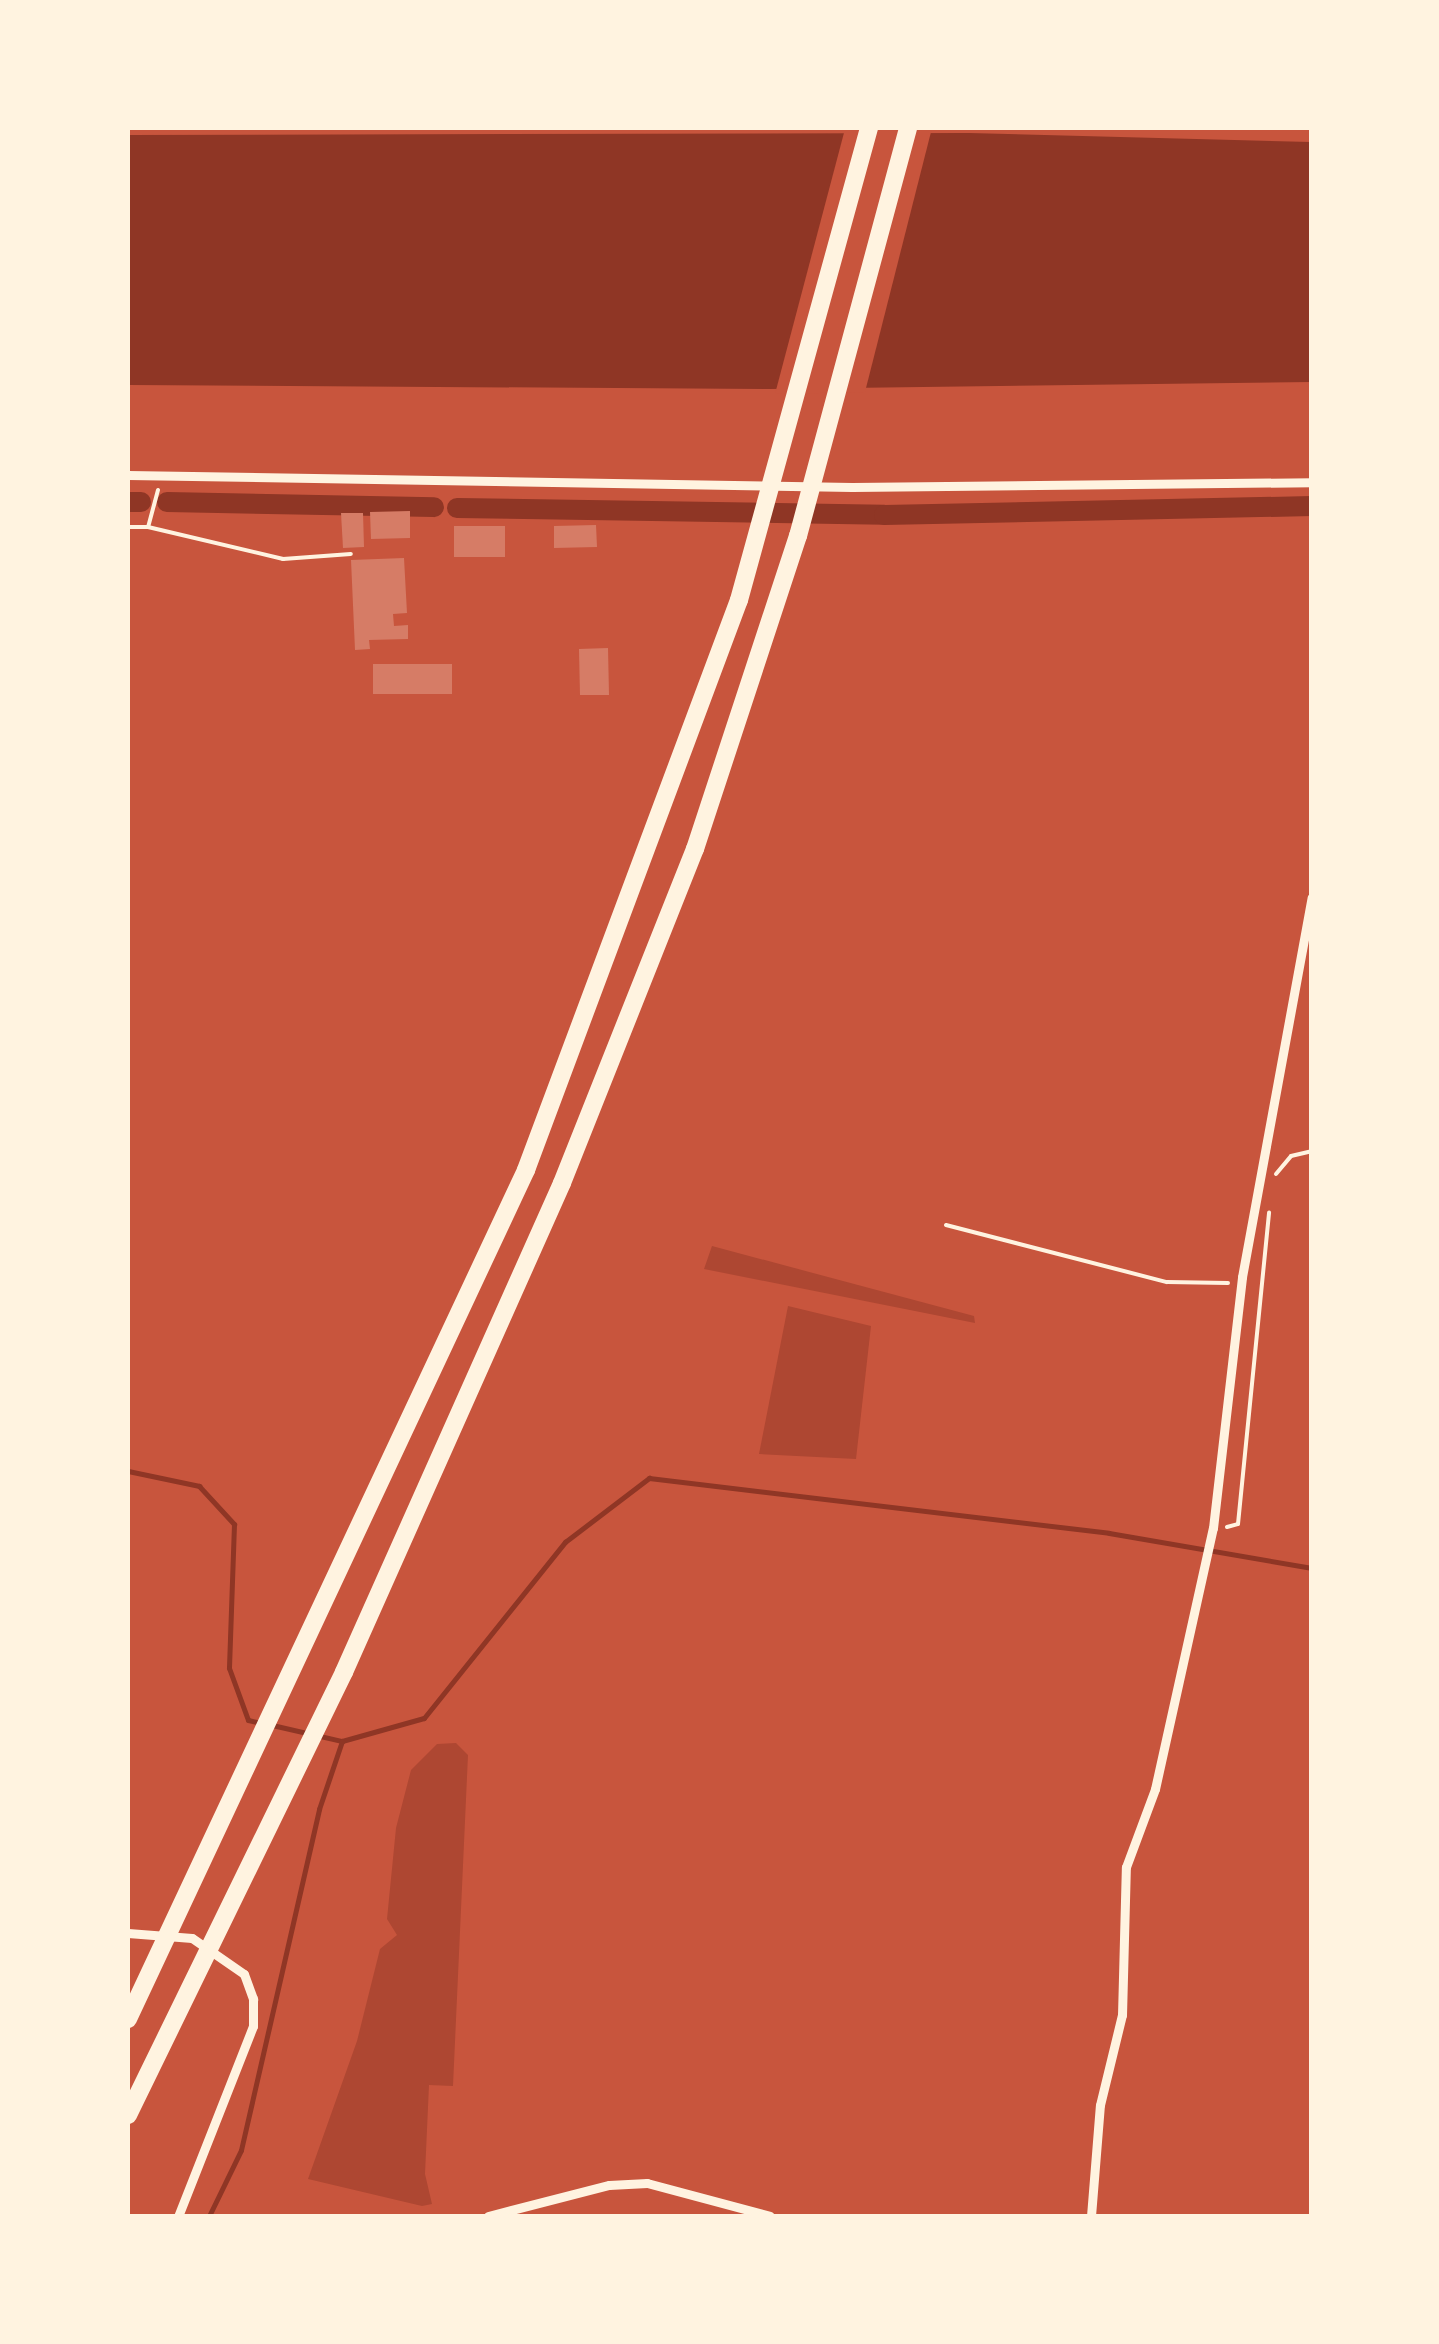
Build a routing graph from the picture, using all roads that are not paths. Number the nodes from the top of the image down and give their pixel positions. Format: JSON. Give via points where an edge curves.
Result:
{"nodes":[{"id":1,"x":869,"y":128,"type":"edge"},
{"id":2,"x":908,"y":128,"type":"edge"},
{"id":3,"x":128,"y":475,"type":"edge"},
{"id":4,"x":1312,"y":482,"type":"edge"},
{"id":5,"x":1312,"y":897,"type":"edge"},
{"id":6,"x":128,"y":1933,"type":"edge"},
{"id":7,"x":128,"y":2019,"type":"edge"},
{"id":8,"x":128,"y":2116,"type":"edge"},
{"id":9,"x":178,"y":2216,"type":"edge"},
{"id":10,"x":488,"y":2216,"type":"edge"},
{"id":11,"x":770,"y":2216,"type":"edge"},
{"id":12,"x":1091,"y":2216,"type":"edge"}],
"edges":[{"from":1,"to":7,"type":"highway","via":[[739,600],[526,1170]]},
{"from":2,"to":8,"type":"highway","via":[[778,600],[695,849],[569,1164],[344,1672]]},
{"from":3,"to":4,"type":"street","via":[[852,487]]},
{"from":5,"to":12,"type":"street","via":[[1242,1277],[1213,1528],[1155,1789],[1126,1868],[1122,2015],[1100,2105]]},
{"from":6,"to":9,"type":"street","via":[[192,1938],[244,1974],[254,1999],[253,2026]]},
{"from":10,"to":11,"type":"street","via":[[609,2185],[647,2182]]}]}
